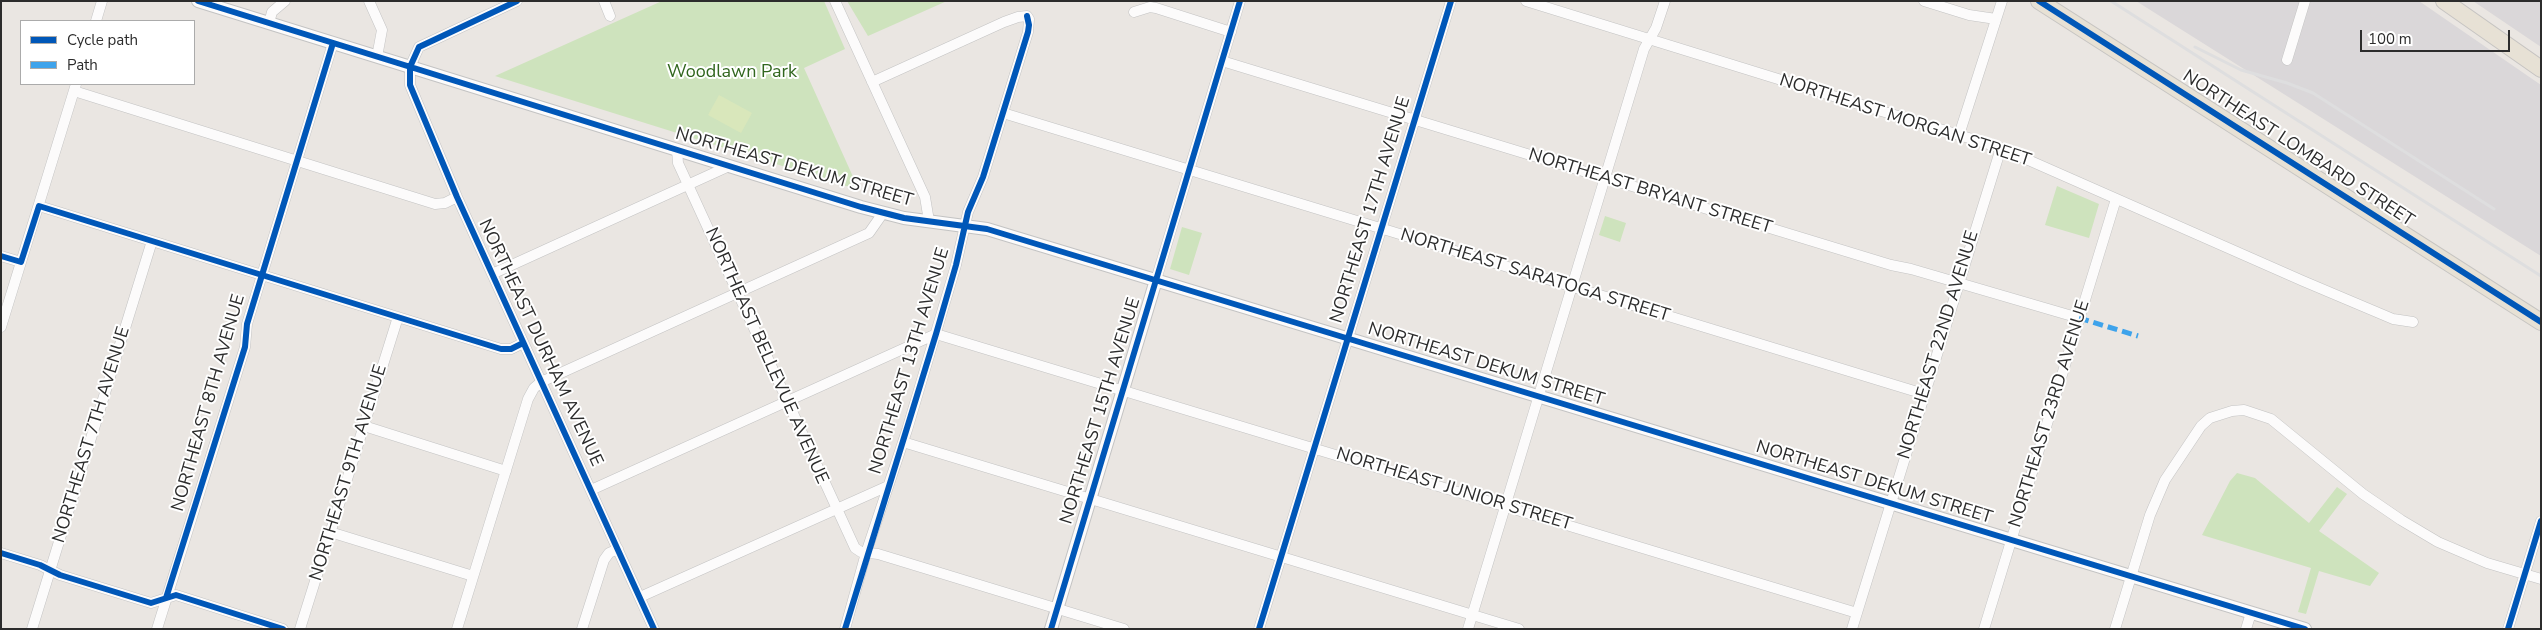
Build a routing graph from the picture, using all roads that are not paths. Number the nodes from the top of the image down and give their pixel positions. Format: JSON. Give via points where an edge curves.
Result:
{"nodes":[{"id":1,"x":102,"y":1,"type":"edge"},
{"id":2,"x":198,"y":1,"type":"edge"},
{"id":3,"x":285,"y":1,"type":"edge"},
{"id":4,"x":368,"y":1,"type":"edge"},
{"id":5,"x":517,"y":1,"type":"edge"},
{"id":6,"x":604,"y":1,"type":"edge"},
{"id":7,"x":835,"y":1,"type":"edge"},
{"id":8,"x":1240,"y":1,"type":"edge"},
{"id":9,"x":1450,"y":1,"type":"edge"},
{"id":10,"x":1526,"y":1,"type":"edge"},
{"id":11,"x":1665,"y":1,"type":"edge"},
{"id":12,"x":1924,"y":1,"type":"edge"},
{"id":13,"x":2002,"y":1,"type":"edge"},
{"id":14,"x":2039,"y":1,"type":"edge"},
{"id":15,"x":2305,"y":1,"type":"edge"},
{"id":16,"x":2444,"y":1,"type":"edge"},
{"id":17,"x":225,"y":5,"type":"edge"},
{"id":18,"x":1134,"y":12,"type":"dead end"},
{"id":19,"x":610,"y":16,"type":"dead end"},
{"id":20,"x":1996,"y":19,"type":"junction"},
{"id":21,"x":96,"y":20,"type":"edge"},
{"id":22,"x":269,"y":23,"type":"junction"},
{"id":23,"x":1231,"y":32,"type":"junction"},
{"id":24,"x":1650,"y":40,"type":"junction"},
{"id":25,"x":333,"y":43,"type":"junction"},
{"id":26,"x":377,"y":57,"type":"junction"},
{"id":27,"x":2287,"y":60,"type":"dead end"},
{"id":28,"x":1222,"y":61,"type":"junction"},
{"id":29,"x":410,"y":67,"type":"junction"},
{"id":30,"x":2541,"y":69,"type":"edge"},
{"id":31,"x":872,"y":82,"type":"junction"},
{"id":32,"x":75,"y":87,"type":"edge"},
{"id":33,"x":1003,"y":113,"type":"junction"},
{"id":34,"x":1414,"y":120,"type":"junction"},
{"id":35,"x":1959,"y":135,"type":"junction"},
{"id":36,"x":2000,"y":148,"type":"junction"},
{"id":37,"x":677,"y":150,"type":"junction"},
{"id":38,"x":297,"y":161,"type":"junction"},
{"id":39,"x":727,"y":167,"type":"junction"},
{"id":40,"x":1189,"y":170,"type":"junction"},
{"id":41,"x":1605,"y":178,"type":"junction"},
{"id":42,"x":689,"y":186,"type":"junction"},
{"id":43,"x":457,"y":197,"type":"junction"},
{"id":44,"x":2116,"y":199,"type":"junction"},
{"id":45,"x":39,"y":206,"type":"junction"},
{"id":46,"x":883,"y":213,"type":"junction"},
{"id":47,"x":929,"y":221,"type":"junction"},
{"id":48,"x":964,"y":226,"type":"junction"},
{"id":49,"x":1380,"y":229,"type":"junction"},
{"id":50,"x":152,"y":241,"type":"junction"},
{"id":51,"x":1,"y":256,"type":"edge"},
{"id":52,"x":21,"y":262,"type":"junction"},
{"id":53,"x":492,"y":274,"type":"junction"},
{"id":54,"x":262,"y":275,"type":"junction"},
{"id":55,"x":1156,"y":280,"type":"junction"},
{"id":56,"x":1958,"y":284,"type":"junction"},
{"id":57,"x":1572,"y":287,"type":"junction"},
{"id":58,"x":737,"y":292,"type":"junction"},
{"id":59,"x":398,"y":317,"type":"junction"},
{"id":60,"x":2078,"y":318,"type":"junction"},
{"id":61,"x":2413,"y":322,"type":"dead end"},
{"id":62,"x":2541,"y":322,"type":"edge"},
{"id":63,"x":1,"y":327,"type":"edge"},
{"id":64,"x":936,"y":334,"type":"junction"},
{"id":65,"x":1347,"y":338,"type":"junction"},
{"id":66,"x":523,"y":343,"type":"junction"},
{"id":67,"x":541,"y":382,"type":"junction"},
{"id":68,"x":1124,"y":389,"type":"junction"},
{"id":69,"x":1924,"y":394,"type":"junction"},
{"id":70,"x":1538,"y":397,"type":"junction"},
{"id":71,"x":787,"y":401,"type":"junction"},
{"id":72,"x":364,"y":426,"type":"junction"},
{"id":73,"x":903,"y":442,"type":"junction"},
{"id":74,"x":1314,"y":447,"type":"junction"},
{"id":75,"x":506,"y":471,"type":"junction"},
{"id":76,"x":888,"y":486,"type":"junction"},
{"id":77,"x":591,"y":490,"type":"junction"},
{"id":78,"x":1090,"y":499,"type":"junction"},
{"id":79,"x":1890,"y":504,"type":"junction"},
{"id":80,"x":1505,"y":505,"type":"junction"},
{"id":81,"x":836,"y":509,"type":"junction"},
{"id":82,"x":2541,"y":521,"type":"edge"},
{"id":83,"x":330,"y":532,"type":"junction"},
{"id":84,"x":2011,"y":540,"type":"junction"},
{"id":85,"x":618,"y":549,"type":"junction"},
{"id":86,"x":1,"y":553,"type":"edge"},
{"id":87,"x":866,"y":553,"type":"junction"},
{"id":88,"x":1280,"y":556,"type":"junction"},
{"id":89,"x":50,"y":570,"type":"junction"},
{"id":90,"x":2524,"y":574,"type":"junction"},
{"id":91,"x":473,"y":576,"type":"junction"},
{"id":92,"x":2131,"y":577,"type":"junction"},
{"id":93,"x":2541,"y":579,"type":"edge"},
{"id":94,"x":640,"y":597,"type":"junction"},
{"id":95,"x":166,"y":598,"type":"junction"},
{"id":96,"x":1057,"y":608,"type":"junction"},
{"id":97,"x":1857,"y":613,"type":"junction"},
{"id":98,"x":2251,"y":613,"type":"junction"},
{"id":99,"x":1472,"y":615,"type":"junction"},
{"id":100,"x":32,"y":629,"type":"edge"},
{"id":101,"x":157,"y":629,"type":"edge"},
{"id":102,"x":283,"y":629,"type":"edge"},
{"id":103,"x":300,"y":629,"type":"edge"},
{"id":104,"x":457,"y":629,"type":"edge"},
{"id":105,"x":582,"y":629,"type":"edge"},
{"id":106,"x":654,"y":629,"type":"edge"},
{"id":107,"x":844,"y":629,"type":"edge"},
{"id":108,"x":1051,"y":629,"type":"edge"},
{"id":109,"x":1124,"y":629,"type":"edge"},
{"id":110,"x":1258,"y":629,"type":"edge"},
{"id":111,"x":1468,"y":629,"type":"edge"},
{"id":112,"x":1518,"y":629,"type":"edge"},
{"id":113,"x":1852,"y":629,"type":"edge"},
{"id":114,"x":1984,"y":629,"type":"edge"},
{"id":115,"x":2115,"y":629,"type":"edge"},
{"id":116,"x":2246,"y":629,"type":"edge"},
{"id":117,"x":2305,"y":629,"type":"edge"},
{"id":118,"x":2508,"y":629,"type":"edge"}],
"edges":[{"from":1,"to":21,"type":"street"},
{"from":2,"to":17,"type":"street","name":"NORTHEAST DEKUM STREET"},
{"from":3,"to":22,"type":"street","via":[[272,12]]},
{"from":4,"to":26,"type":"street","via":[[382,30]]},
{"from":5,"to":29,"type":"street","via":[[422,45]]},
{"from":6,"to":19,"type":"street"},
{"from":7,"to":31,"type":"street"},
{"from":8,"to":23,"type":"street","name":"NORTHEAST 15TH AVENUE"},
{"from":9,"to":34,"type":"street","name":"NORTHEAST 17TH AVENUE"},
{"from":10,"to":24,"type":"street","name":"NORTHEAST MORGAN STREET"},
{"from":11,"to":24,"type":"street"},
{"from":12,"to":20,"type":"street"},
{"from":13,"to":20,"type":"street"},
{"from":14,"to":62,"type":"main road","name":"NORTHEAST LOMBARD STREET"},
{"from":15,"to":27,"type":"street"},
{"from":16,"to":30,"type":"main road"},
{"from":17,"to":22,"type":"street","name":"NORTHEAST DEKUM STREET"},
{"from":18,"to":23,"type":"street","via":[[1156,8]]},
{"from":20,"to":35,"type":"street"},
{"from":22,"to":25,"type":"street","name":"NORTHEAST DEKUM STREET"},
{"from":23,"to":28,"type":"street","name":"NORTHEAST 15TH AVENUE"},
{"from":24,"to":35,"type":"street","name":"NORTHEAST MORGAN STREET"},
{"from":24,"to":41,"type":"street","via":[[1644,50]]},
{"from":25,"to":26,"type":"street","name":"NORTHEAST DEKUM STREET"},
{"from":25,"to":38,"type":"street","name":"NORTHEAST 8TH AVENUE"},
{"from":26,"to":29,"type":"street","name":"NORTHEAST DEKUM STREET"},
{"from":28,"to":34,"type":"street","name":"NORTHEAST BRYANT STREET"},
{"from":28,"to":40,"type":"street","name":"NORTHEAST 15TH AVENUE"},
{"from":29,"to":37,"type":"street","name":"NORTHEAST DEKUM STREET"},
{"from":29,"to":43,"type":"street","name":"NORTHEAST DURHAM AVENUE","via":[[413,97]]},
{"from":31,"to":33,"type":"street","name":"NORTHEAST 13TH AVENUE","via":[[1004,22],[1026,16],[1028,32]]},
{"from":31,"to":47,"type":"street","via":[[925,197]]},
{"from":32,"to":38,"type":"street"},
{"from":32,"to":45,"type":"street"},
{"from":33,"to":40,"type":"street","name":"NORTHEAST SARATOGA STREET"},
{"from":33,"to":48,"type":"street","name":"NORTHEAST 13TH AVENUE"},
{"from":34,"to":41,"type":"street","name":"NORTHEAST BRYANT STREET"},
{"from":34,"to":49,"type":"street","name":"NORTHEAST 17TH AVENUE"},
{"from":35,"to":36,"type":"street","name":"NORTHEAST MORGAN STREET"},
{"from":36,"to":44,"type":"street","name":"NORTHEAST MORGAN STREET"},
{"from":36,"to":56,"type":"street","name":"NORTHEAST 22ND AVENUE"},
{"from":37,"to":39,"type":"street","name":"NORTHEAST DEKUM STREET"},
{"from":37,"to":42,"type":"street","name":"NORTHEAST BELLEVUE AVENUE","via":[[678,163]]},
{"from":38,"to":43,"type":"street","via":[[435,204]]},
{"from":38,"to":54,"type":"street","name":"NORTHEAST 8TH AVENUE"},
{"from":39,"to":42,"type":"street"},
{"from":39,"to":46,"type":"street","name":"NORTHEAST DEKUM STREET"},
{"from":40,"to":49,"type":"street","name":"NORTHEAST SARATOGA STREET"},
{"from":40,"to":55,"type":"street","name":"NORTHEAST 15TH AVENUE"},
{"from":41,"to":56,"type":"street","name":"NORTHEAST BRYANT STREET"},
{"from":41,"to":57,"type":"street"},
{"from":42,"to":53,"type":"street"},
{"from":42,"to":58,"type":"street","name":"NORTHEAST BELLEVUE AVENUE"},
{"from":43,"to":53,"type":"street","name":"NORTHEAST DURHAM AVENUE"},
{"from":44,"to":60,"type":"street","name":"NORTHEAST 23RD AVENUE"},
{"from":44,"to":61,"type":"street","name":"NORTHEAST MORGAN STREET","via":[[2393,318]]},
{"from":45,"to":50,"type":"street"},
{"from":45,"to":52,"type":"street"},
{"from":46,"to":47,"type":"street","name":"NORTHEAST DEKUM STREET"},
{"from":46,"to":58,"type":"street","via":[[869,233]]},
{"from":47,"to":48,"type":"street","name":"NORTHEAST DEKUM STREET"},
{"from":48,"to":55,"type":"street","name":"NORTHEAST DEKUM STREET","via":[[987,229]]},
{"from":48,"to":64,"type":"street","name":"NORTHEAST 13TH AVENUE"},
{"from":49,"to":57,"type":"street","name":"NORTHEAST SARATOGA STREET"},
{"from":49,"to":65,"type":"street","name":"NORTHEAST 17TH AVENUE"},
{"from":50,"to":54,"type":"street"},
{"from":50,"to":89,"type":"street","name":"NORTHEAST 7TH AVENUE"},
{"from":51,"to":52,"type":"street"},
{"from":52,"to":63,"type":"street"},
{"from":53,"to":66,"type":"street","name":"NORTHEAST DURHAM AVENUE"},
{"from":54,"to":59,"type":"street"},
{"from":54,"to":95,"type":"street","name":"NORTHEAST 8TH AVENUE","via":[[247,324],[245,347]]},
{"from":55,"to":65,"type":"street","name":"NORTHEAST DEKUM STREET"},
{"from":55,"to":68,"type":"street","name":"NORTHEAST 15TH AVENUE"},
{"from":56,"to":60,"type":"street","name":"NORTHEAST BRYANT STREET"},
{"from":56,"to":69,"type":"street","name":"NORTHEAST 22ND AVENUE"},
{"from":57,"to":69,"type":"street","name":"NORTHEAST SARATOGA STREET"},
{"from":57,"to":70,"type":"street"},
{"from":58,"to":67,"type":"street"},
{"from":58,"to":71,"type":"street","name":"NORTHEAST BELLEVUE AVENUE"},
{"from":59,"to":66,"type":"street","via":[[501,349],[512,349]]},
{"from":59,"to":72,"type":"street","name":"NORTHEAST 9TH AVENUE"},
{"from":60,"to":84,"type":"street","name":"NORTHEAST 23RD AVENUE"},
{"from":64,"to":68,"type":"street","name":"NORTHEAST JUNIOR STREET"},
{"from":64,"to":71,"type":"street"},
{"from":64,"to":73,"type":"street","name":"NORTHEAST 13TH AVENUE"},
{"from":65,"to":70,"type":"street","name":"NORTHEAST DEKUM STREET"},
{"from":65,"to":74,"type":"street","name":"NORTHEAST 17TH AVENUE"},
{"from":66,"to":67,"type":"street","name":"NORTHEAST DURHAM AVENUE"},
{"from":67,"to":75,"type":"street","via":[[528,399]]},
{"from":67,"to":77,"type":"street","name":"NORTHEAST DURHAM AVENUE"},
{"from":68,"to":74,"type":"street","name":"NORTHEAST JUNIOR STREET"},
{"from":68,"to":78,"type":"street","name":"NORTHEAST 15TH AVENUE"},
{"from":69,"to":79,"type":"street","name":"NORTHEAST 22ND AVENUE"},
{"from":70,"to":79,"type":"street","name":"NORTHEAST DEKUM STREET"},
{"from":70,"to":80,"type":"street"},
{"from":71,"to":77,"type":"street"},
{"from":71,"to":81,"type":"street","name":"NORTHEAST BELLEVUE AVENUE"},
{"from":72,"to":75,"type":"street"},
{"from":72,"to":83,"type":"street","name":"NORTHEAST 9TH AVENUE"},
{"from":73,"to":76,"type":"street","name":"NORTHEAST 13TH AVENUE"},
{"from":73,"to":78,"type":"street"},
{"from":74,"to":80,"type":"street","name":"NORTHEAST JUNIOR STREET"},
{"from":74,"to":88,"type":"street","name":"NORTHEAST 17TH AVENUE"},
{"from":75,"to":91,"type":"street"},
{"from":76,"to":81,"type":"street"},
{"from":76,"to":87,"type":"street","name":"NORTHEAST 13TH AVENUE"},
{"from":77,"to":85,"type":"street","name":"NORTHEAST DURHAM AVENUE"},
{"from":78,"to":88,"type":"street"},
{"from":78,"to":96,"type":"street","name":"NORTHEAST 15TH AVENUE"},
{"from":79,"to":84,"type":"street","name":"NORTHEAST DEKUM STREET"},
{"from":79,"to":97,"type":"street","name":"NORTHEAST 22ND AVENUE"},
{"from":80,"to":97,"type":"street","name":"NORTHEAST JUNIOR STREET"},
{"from":80,"to":99,"type":"street"},
{"from":81,"to":87,"type":"street","name":"NORTHEAST BELLEVUE AVENUE","via":[[855,548]]},
{"from":81,"to":94,"type":"street"},
{"from":82,"to":90,"type":"street"},
{"from":83,"to":91,"type":"street"},
{"from":83,"to":103,"type":"street","name":"NORTHEAST 9TH AVENUE"},
{"from":84,"to":92,"type":"street","name":"NORTHEAST DEKUM STREET"},
{"from":84,"to":114,"type":"street","name":"NORTHEAST 23RD AVENUE"},
{"from":85,"to":94,"type":"street","name":"NORTHEAST DURHAM AVENUE"},
{"from":85,"to":105,"type":"street","via":[[608,553],[604,560]]},
{"from":86,"to":89,"type":"street"},
{"from":87,"to":96,"type":"street"},
{"from":87,"to":107,"type":"street","name":"NORTHEAST 13TH AVENUE"},
{"from":88,"to":99,"type":"street"},
{"from":88,"to":110,"type":"street","name":"NORTHEAST 17TH AVENUE"},
{"from":89,"to":95,"type":"street","via":[[151,603]]},
{"from":89,"to":100,"type":"street","name":"NORTHEAST 7TH AVENUE"},
{"from":90,"to":92,"type":"street","via":[[2461,553],[2418,531],[2348,482],[2285,428],[2264,416],[2244,410],[2219,413],[2210,418],[2175,463],[2156,498]]},
{"from":90,"to":93,"type":"street"},
{"from":90,"to":118,"type":"street"},
{"from":91,"to":104,"type":"street"},
{"from":92,"to":98,"type":"street","name":"NORTHEAST DEKUM STREET"},
{"from":92,"to":115,"type":"street"},
{"from":94,"to":106,"type":"street","name":"NORTHEAST DURHAM AVENUE"},
{"from":95,"to":101,"type":"street","name":"NORTHEAST 8TH AVENUE"},
{"from":95,"to":102,"type":"street","via":[[176,595]]},
{"from":96,"to":108,"type":"street","name":"NORTHEAST 15TH AVENUE"},
{"from":96,"to":109,"type":"street"},
{"from":97,"to":113,"type":"street","name":"NORTHEAST 22ND AVENUE"},
{"from":98,"to":116,"type":"street"},
{"from":98,"to":117,"type":"street","name":"NORTHEAST DEKUM STREET"},
{"from":99,"to":111,"type":"street"},
{"from":99,"to":112,"type":"street"}]}
